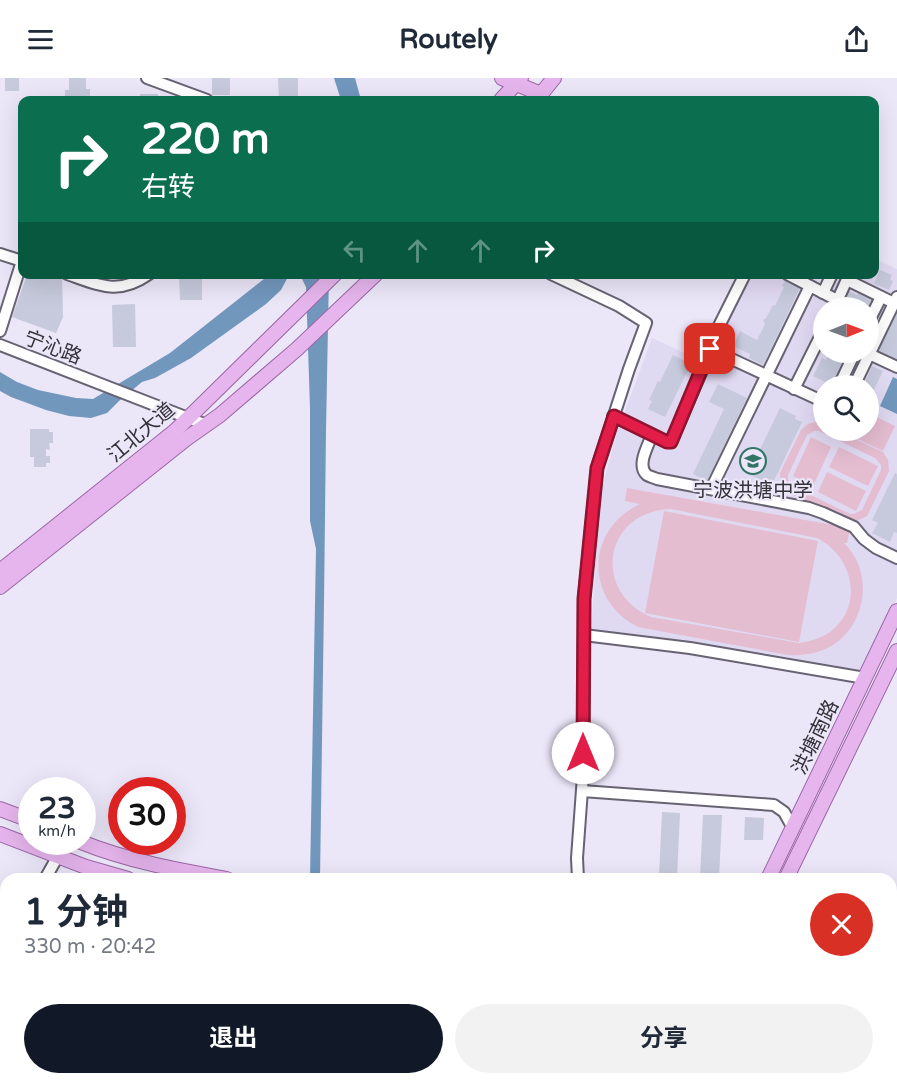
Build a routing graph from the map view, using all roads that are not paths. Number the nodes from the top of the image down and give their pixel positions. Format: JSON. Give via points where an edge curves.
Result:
{"nodes":[{"id":1,"x":147,"y":78,"type":"edge"},
{"id":2,"x":502,"y":78,"type":"edge"},
{"id":3,"x":554,"y":78,"type":"edge"},
{"id":4,"x":519,"y":81,"type":"edge"},
{"id":5,"x":196,"y":96,"type":"edge"},
{"id":6,"x":505,"y":96,"type":"edge"},
{"id":7,"x":537,"y":96,"type":"edge"},
{"id":8,"x":539,"y":96,"type":"edge"},
{"id":9,"x":0,"y":254,"type":"edge"},
{"id":10,"x":18,"y":260,"type":"edge"},
{"id":11,"x":18,"y":274,"type":"edge"},
{"id":12,"x":81,"y":279,"type":"edge"},
{"id":13,"x":143,"y":279,"type":"edge"},
{"id":14,"x":330,"y":279,"type":"edge"},
{"id":15,"x":371,"y":279,"type":"edge"},
{"id":16,"x":562,"y":279,"type":"edge"},
{"id":17,"x":742,"y":279,"type":"edge"},
{"id":18,"x":797,"y":279,"type":"edge"},
{"id":19,"x":830,"y":279,"type":"edge"},
{"id":20,"x":847,"y":279,"type":"edge"},
{"id":21,"x":851,"y":279,"type":"edge"},
{"id":22,"x":810,"y":286,"type":"junction"},
{"id":23,"x":823,"y":293,"type":"junction"},
{"id":24,"x":828,"y":297,"type":"edge"},
{"id":25,"x":839,"y":297,"type":"edge"},
{"id":26,"x":881,"y":297,"type":"junction"},
{"id":27,"x":895,"y":300,"type":"edge"},
{"id":28,"x":879,"y":301,"type":"edge"},
{"id":29,"x":0,"y":331,"type":"edge"},
{"id":30,"x":879,"y":333,"type":"edge"},
{"id":31,"x":0,"y":345,"type":"edge"},
{"id":32,"x":710,"y":349,"type":"junction"},
{"id":33,"x":813,"y":350,"type":"edge"},
{"id":34,"x":879,"y":359,"type":"edge"},
{"id":35,"x":897,"y":367,"type":"edge"},
{"id":36,"x":766,"y":375,"type":"junction"},
{"id":37,"x":794,"y":389,"type":"junction"},
{"id":38,"x":813,"y":397,"type":"edge"},
{"id":39,"x":614,"y":416,"type":"junction"},
{"id":40,"x":188,"y":418,"type":"junction"},
{"id":41,"x":207,"y":425,"type":"junction"},
{"id":42,"x":652,"y":435,"type":"junction"},
{"id":43,"x":711,"y":489,"type":"junction"},
{"id":44,"x":897,"y":558,"type":"edge"},
{"id":45,"x":0,"y":571,"type":"edge"},
{"id":46,"x":0,"y":587,"type":"edge"},
{"id":47,"x":897,"y":611,"type":"edge"},
{"id":48,"x":584,"y":634,"type":"junction"},
{"id":49,"x":897,"y":651,"type":"edge"},
{"id":50,"x":865,"y":678,"type":"junction"},
{"id":51,"x":582,"y":791,"type":"junction"},
{"id":52,"x":0,"y":808,"type":"edge"},
{"id":53,"x":18,"y":815,"type":"edge"},
{"id":54,"x":793,"y":828,"type":"junction"},
{"id":55,"x":0,"y":834,"type":"edge"},
{"id":56,"x":96,"y":848,"type":"edge"},
{"id":57,"x":58,"y":856,"type":"junction"},
{"id":58,"x":48,"y":873,"type":"edge"},
{"id":59,"x":107,"y":873,"type":"edge"},
{"id":60,"x":193,"y":873,"type":"edge"},
{"id":61,"x":578,"y":873,"type":"edge"},
{"id":62,"x":771,"y":873,"type":"edge"},
{"id":63,"x":789,"y":873,"type":"edge"}],
"edges":[{"from":1,"to":5,"type":"street"},
{"from":2,"to":4,"type":"main road"},
{"from":3,"to":8,"type":"main road"},
{"from":4,"to":6,"type":"main road"},
{"from":4,"to":7,"type":"main road"},
{"from":9,"to":10,"type":"street"},
{"from":11,"to":29,"type":"street"},
{"from":12,"to":13,"type":"street","via":[[122,288]]},
{"from":14,"to":40,"type":"main road","name":"江北大道"},
{"from":15,"to":41,"type":"main road","name":"江北大道","via":[[297,349]]},
{"from":16,"to":39,"type":"street","via":[[646,323]]},
{"from":17,"to":32,"type":"street"},
{"from":18,"to":22,"type":"street"},
{"from":19,"to":23,"type":"street"},
{"from":20,"to":25,"type":"street"},
{"from":21,"to":26,"type":"street"},
{"from":22,"to":23,"type":"street"},
{"from":22,"to":36,"type":"street"},
{"from":23,"to":24,"type":"street"},
{"from":26,"to":27,"type":"street"},
{"from":26,"to":28,"type":"street"},
{"from":27,"to":30,"type":"street"},
{"from":31,"to":40,"type":"street","name":"宁沁路"},
{"from":32,"to":36,"type":"street"},
{"from":32,"to":42,"type":"street","via":[[671,442]]},
{"from":33,"to":37,"type":"street"},
{"from":34,"to":35,"type":"street"},
{"from":36,"to":37,"type":"street"},
{"from":36,"to":43,"type":"street"},
{"from":37,"to":38,"type":"street"},
{"from":39,"to":42,"type":"street"},
{"from":39,"to":48,"type":"street","via":[[597,468]]},
{"from":40,"to":41,"type":"street","name":"宁沁路"},
{"from":40,"to":45,"type":"main road","name":"江北大道"},
{"from":41,"to":46,"type":"main road","name":"江北大道"},
{"from":42,"to":43,"type":"street","via":[[643,460],[648,475]]},
{"from":43,"to":44,"type":"street","via":[[823,513],[854,527],[876,548]]},
{"from":47,"to":50,"type":"main road","name":"洪塘南路"},
{"from":48,"to":50,"type":"street"},
{"from":48,"to":51,"type":"street"},
{"from":49,"to":63,"type":"main road","name":"洪塘南路"},
{"from":50,"to":54,"type":"main road","name":"洪塘南路"},
{"from":51,"to":54,"type":"street","via":[[774,805],[784,812]]},
{"from":51,"to":61,"type":"street"},
{"from":52,"to":53,"type":"main road"},
{"from":54,"to":62,"type":"main road","name":"洪塘南路"},
{"from":55,"to":57,"type":"main road"},
{"from":56,"to":60,"type":"main road"},
{"from":57,"to":58,"type":"street"},
{"from":57,"to":59,"type":"main road"}]}
